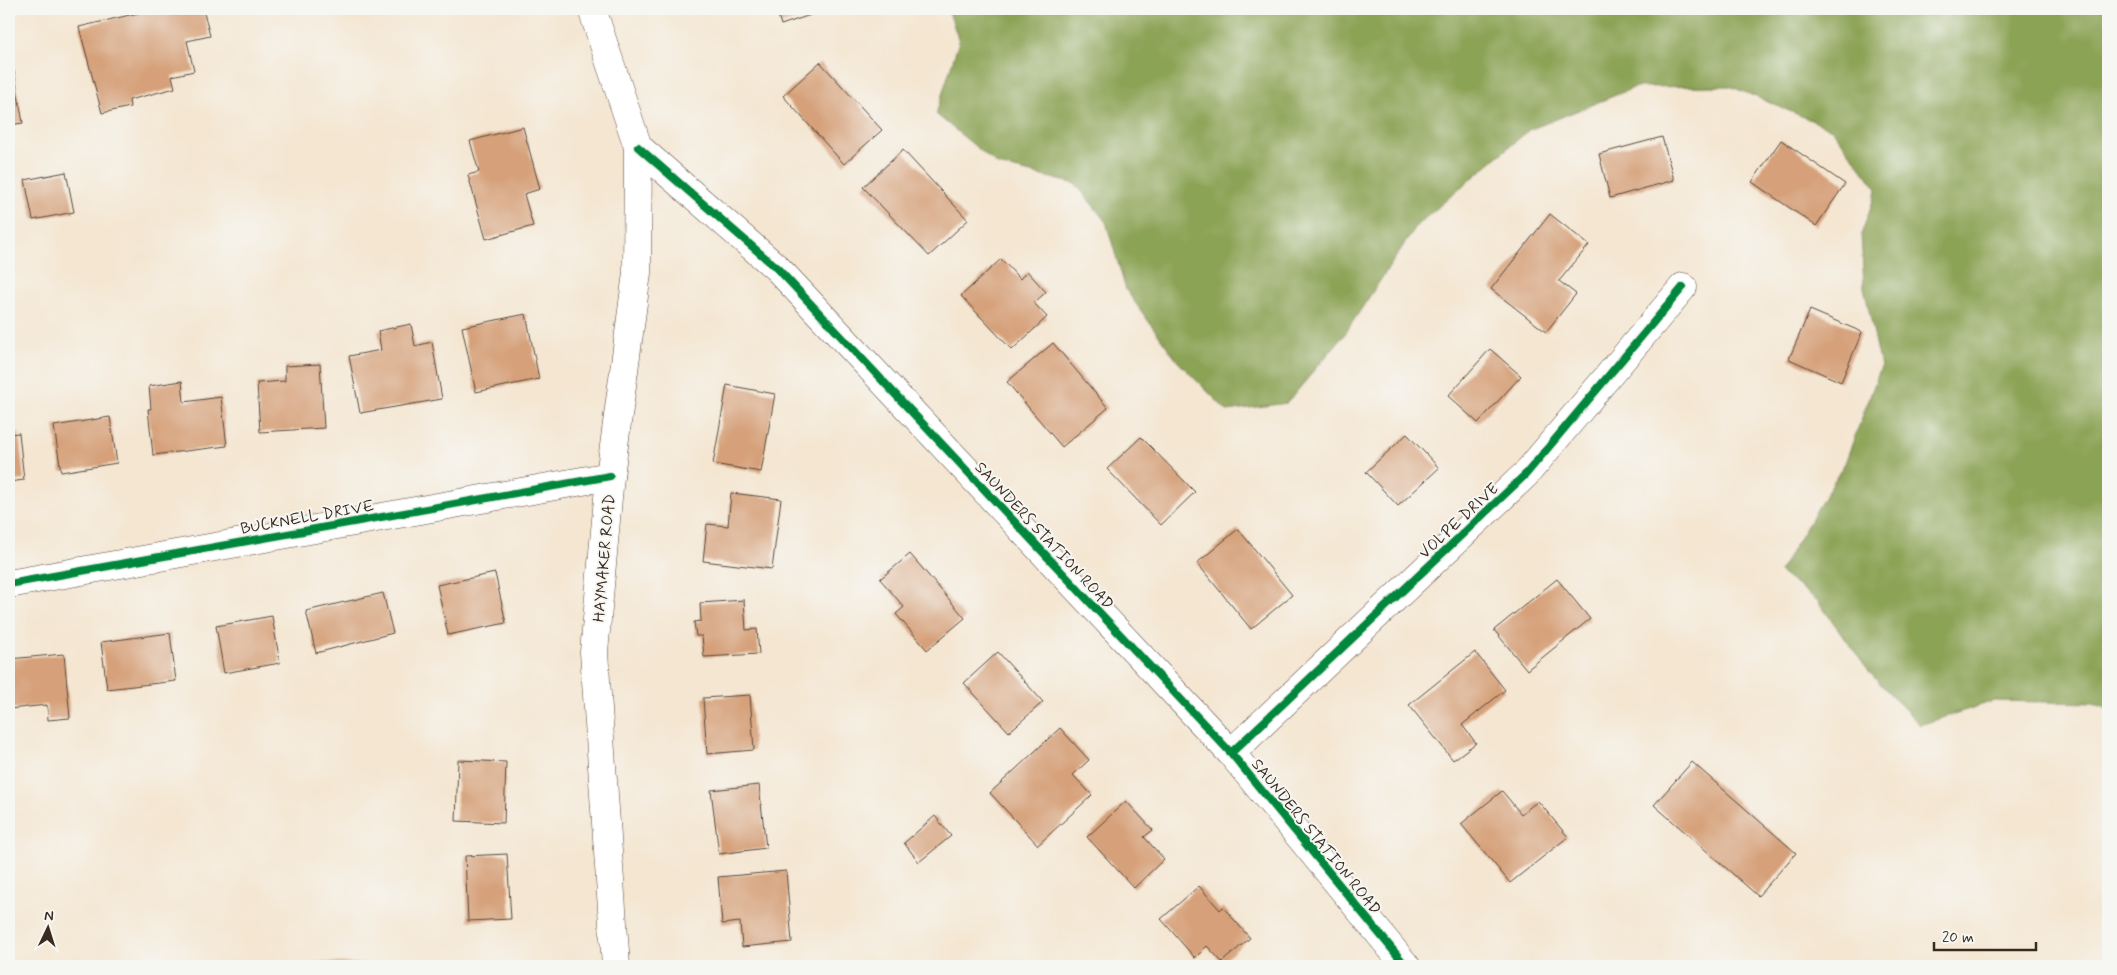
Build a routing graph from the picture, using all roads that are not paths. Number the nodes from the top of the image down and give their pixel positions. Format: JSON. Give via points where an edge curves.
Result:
{"nodes":[{"id":1,"x":592,"y":9,"type":"edge"},
{"id":2,"x":638,"y":147,"type":"junction"},
{"id":3,"x":1683,"y":287,"type":"dead end"},
{"id":4,"x":610,"y":476,"type":"junction"},
{"id":5,"x":9,"y":584,"type":"edge"},
{"id":6,"x":1231,"y":754,"type":"junction"},
{"id":7,"x":616,"y":966,"type":"edge"},
{"id":8,"x":1406,"y":966,"type":"edge"}],
"edges":[{"from":1,"to":2,"type":"street","name":"HAYMAKER ROAD"},
{"from":2,"to":4,"type":"street","name":"HAYMAKER ROAD","via":[[637,273]]},
{"from":2,"to":6,"type":"street","name":"SAUNDERS STATION ROAD","via":[[778,269]]},
{"from":3,"to":6,"type":"street","name":"VOLPE DRIVE","via":[[1526,474]]},
{"from":4,"to":5,"type":"street","name":"BUCKNELL DRIVE"},
{"from":4,"to":7,"type":"street","name":"HAYMAKER ROAD","via":[[594,652]]},
{"from":6,"to":8,"type":"street","name":"SAUNDERS STATION ROAD"}]}
